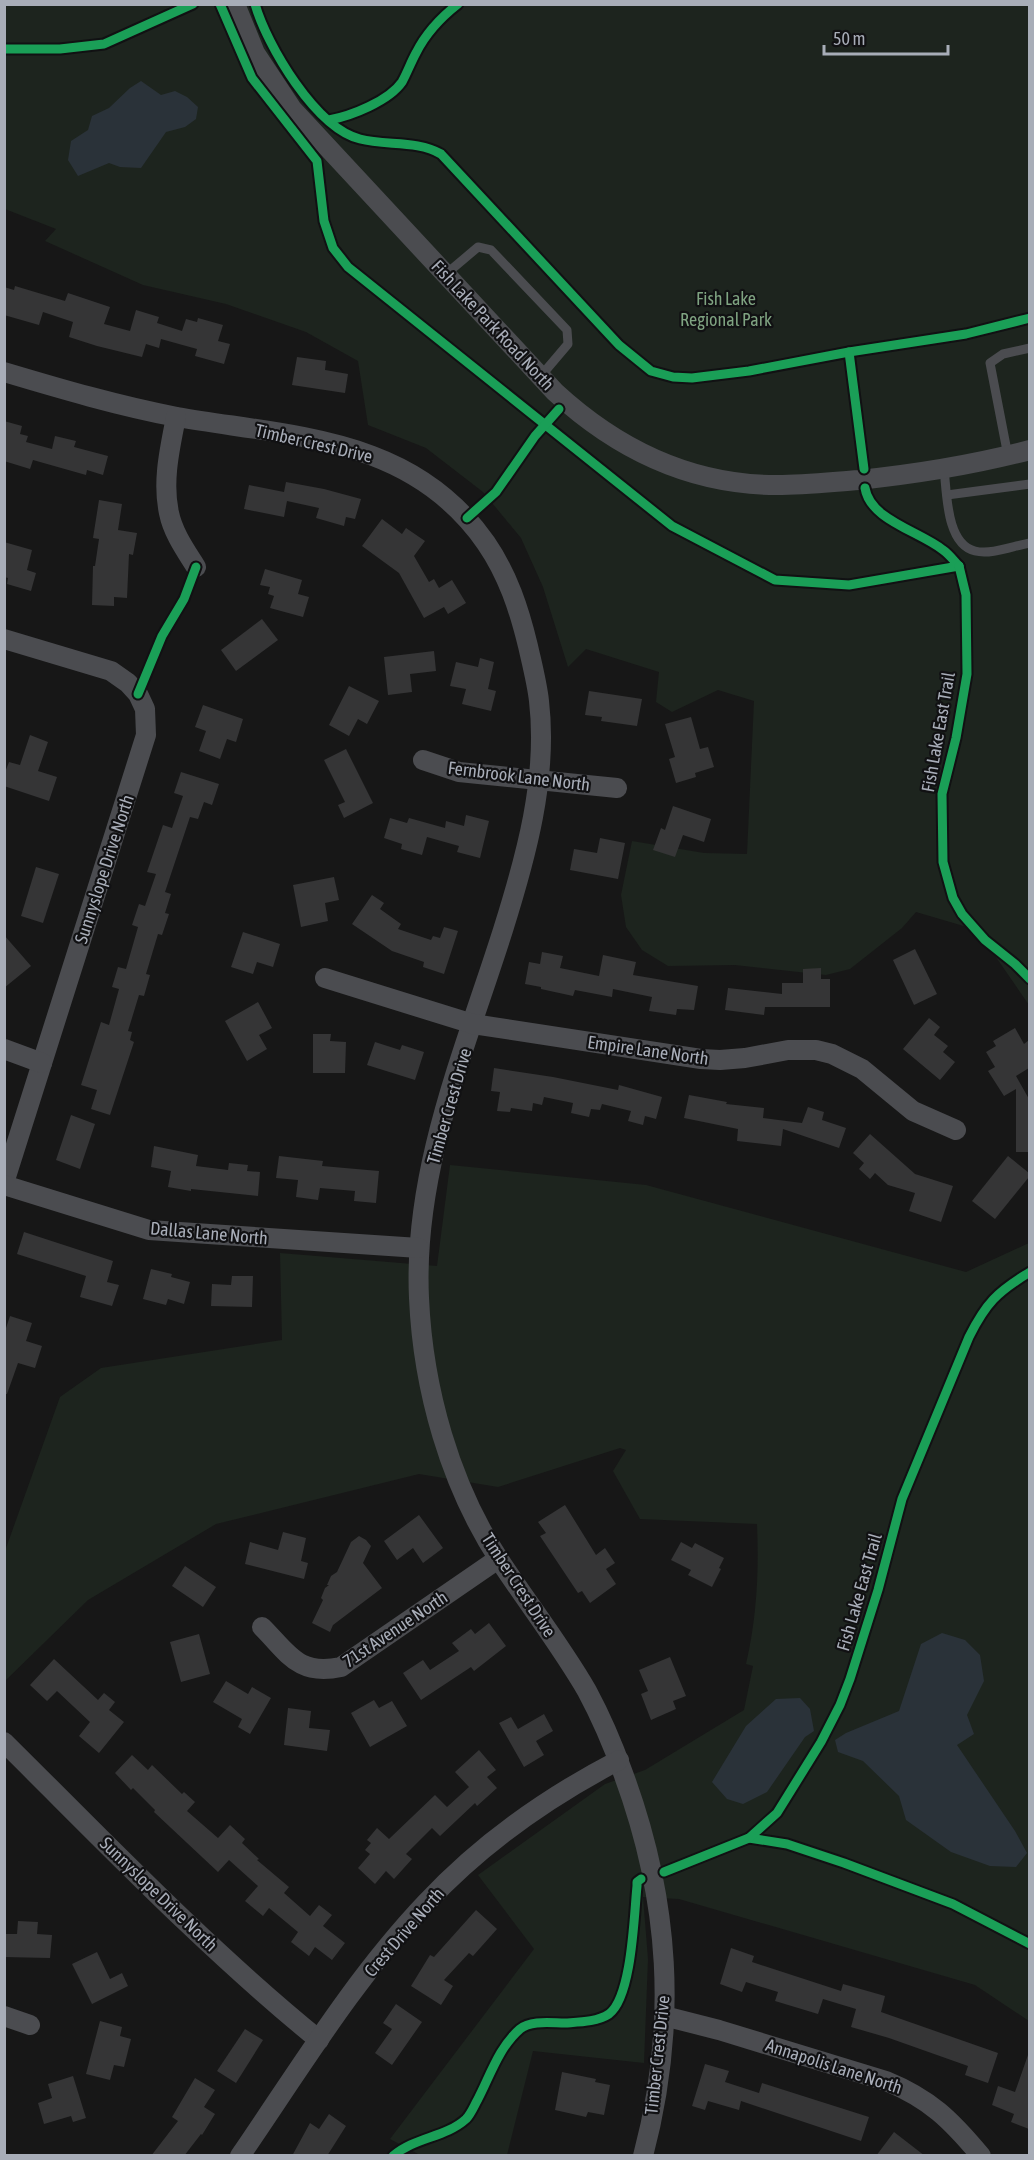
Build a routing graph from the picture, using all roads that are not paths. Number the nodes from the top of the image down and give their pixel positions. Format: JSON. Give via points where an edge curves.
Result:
{"nodes":[{"id":1,"x":235,"y":4,"type":"edge"},
{"id":2,"x":446,"y":274,"type":"junction"},
{"id":3,"x":1029,"y":348,"type":"edge"},
{"id":4,"x":4,"y":372,"type":"edge"},
{"id":5,"x":540,"y":377,"type":"junction"},
{"id":6,"x":176,"y":417,"type":"junction"},
{"id":7,"x":1029,"y":450,"type":"edge"},
{"id":8,"x":1008,"y":456,"type":"junction"},
{"id":9,"x":944,"y":469,"type":"junction"},
{"id":10,"x":1029,"y":484,"type":"edge"},
{"id":11,"x":948,"y":495,"type":"junction"},
{"id":12,"x":1029,"y":543,"type":"edge"},
{"id":13,"x":196,"y":567,"type":"dead end"},
{"id":14,"x":4,"y":639,"type":"edge"},
{"id":15,"x":423,"y":760,"type":"dead end"},
{"id":16,"x":537,"y":780,"type":"junction"},
{"id":17,"x":617,"y":788,"type":"dead end"},
{"id":18,"x":325,"y":978,"type":"dead end"},
{"id":19,"x":473,"y":1024,"type":"junction"},
{"id":20,"x":4,"y":1049,"type":"edge"},
{"id":21,"x":42,"y":1063,"type":"junction"},
{"id":22,"x":956,"y":1130,"type":"dead end"},
{"id":23,"x":4,"y":1184,"type":"edge"},
{"id":24,"x":419,"y":1248,"type":"junction"},
{"id":25,"x":498,"y":1559,"type":"junction"},
{"id":26,"x":262,"y":1627,"type":"dead end"},
{"id":27,"x":4,"y":1742,"type":"edge"},
{"id":28,"x":618,"y":1760,"type":"junction"},
{"id":29,"x":4,"y":2016,"type":"edge"},
{"id":30,"x":664,"y":2016,"type":"junction"},
{"id":31,"x":30,"y":2025,"type":"dead end"},
{"id":32,"x":319,"y":2040,"type":"junction"},
{"id":33,"x":240,"y":2156,"type":"edge"},
{"id":34,"x":643,"y":2156,"type":"edge"},
{"id":35,"x":981,"y":2156,"type":"edge"}],
"edges":[{"from":1,"to":2,"type":"street","name":"Fish Lake Park Road North","via":[[255,53],[292,109]]},
{"from":2,"to":5,"type":"street","name":"Fish Lake Park Road North"},
{"from":2,"to":5,"type":"lane","via":[[478,247],[491,250],[567,330],[568,344]]},
{"from":3,"to":8,"type":"lane","via":[[1003,354],[990,363]]},
{"from":4,"to":6,"type":"street","name":"Timber Crest Drive"},
{"from":5,"to":9,"type":"street","name":"Fish Lake Park Road North","via":[[607,435],[664,464],[708,477],[776,485]]},
{"from":6,"to":13,"type":"street","via":[[168,455],[169,515]]},
{"from":6,"to":16,"type":"street","name":"Timber Crest Drive","via":[[254,428],[359,451],[393,463],[419,478],[467,518],[488,545],[517,602],[539,701]]},
{"from":7,"to":8,"type":"street","name":"Fish Lake Park Road North"},
{"from":8,"to":9,"type":"street","name":"Fish Lake Park Road North"},
{"from":9,"to":11,"type":"lane"},
{"from":10,"to":11,"type":"lane"},
{"from":11,"to":12,"type":"lane","via":[[953,533],[960,543],[974,551]]},
{"from":14,"to":21,"type":"street","name":"Sunnyslope Drive North","via":[[111,671],[138,694],[145,710],[146,735]]},
{"from":15,"to":16,"type":"street","name":"Fernbrook Lane North","via":[[459,772]]},
{"from":16,"to":17,"type":"street","name":"Fernbrook Lane North"},
{"from":16,"to":19,"type":"street","name":"Timber Crest Drive","via":[[525,855]]},
{"from":18,"to":19,"type":"street","name":"Empire Lane North"},
{"from":19,"to":22,"type":"street","name":"Empire Lane North","via":[[701,1059],[816,1050],[862,1068],[913,1111]]},
{"from":19,"to":24,"type":"street","name":"Timber Crest Drive","via":[[435,1143]]},
{"from":20,"to":21,"type":"street"},
{"from":21,"to":23,"type":"street","name":"Sunnyslope Drive North"},
{"from":23,"to":24,"type":"street","name":"Dallas Lane North","via":[[149,1230]]},
{"from":24,"to":25,"type":"street","name":"Timber Crest Drive","via":[[425,1360],[437,1416],[457,1479]]},
{"from":25,"to":26,"type":"street","name":"71st Avenue North","via":[[341,1667],[310,1669],[296,1661]]},
{"from":25,"to":28,"type":"street","name":"Timber Crest Drive","via":[[583,1684]]},
{"from":27,"to":32,"type":"street","name":"Sunnyslope Drive North","via":[[191,1928]]},
{"from":28,"to":30,"type":"street","name":"Timber Crest Drive","via":[[638,1813],[654,1875],[665,1958]]},
{"from":28,"to":32,"type":"street","name":"Crest Drive North","via":[[531,1813],[427,1902],[369,1971]]},
{"from":29,"to":31,"type":"street"},
{"from":30,"to":34,"type":"street","name":"Timber Crest Drive","via":[[654,2104]]},
{"from":30,"to":35,"type":"street","name":"Annapolis Lane North","via":[[910,2091],[952,2123]]},
{"from":32,"to":33,"type":"street","name":"Crest Drive North"}]}
